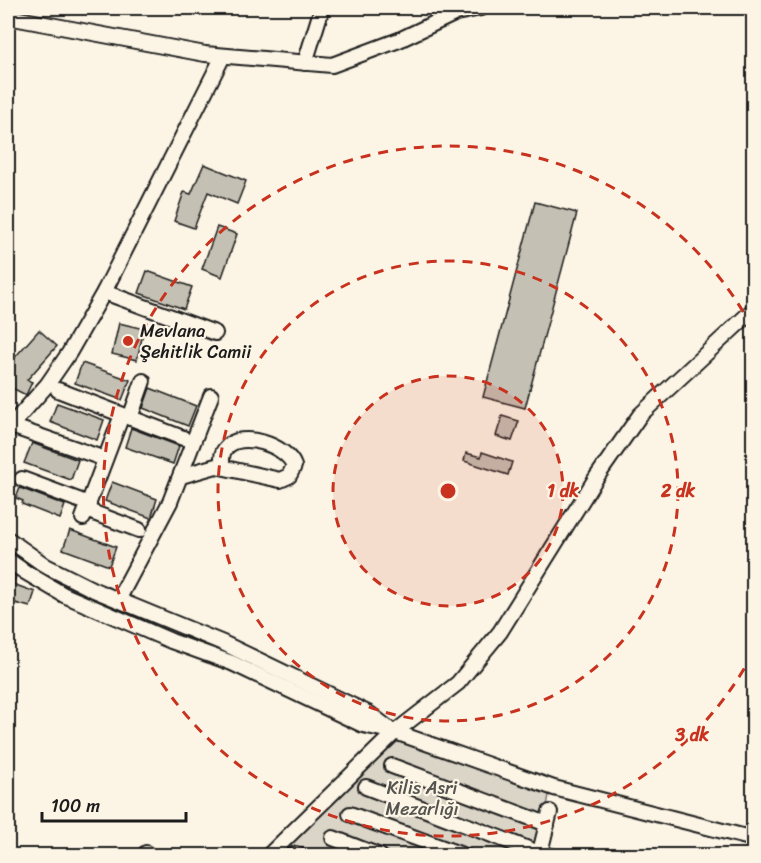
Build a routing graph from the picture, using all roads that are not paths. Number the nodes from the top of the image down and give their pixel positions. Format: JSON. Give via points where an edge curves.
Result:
{"nodes":[{"id":1,"x":322,"y":8,"type":"edge"},
{"id":2,"x":481,"y":8,"type":"edge"},
{"id":3,"x":8,"y":17,"type":"edge"},
{"id":4,"x":223,"y":56,"type":"junction"},
{"id":5,"x":305,"y":63,"type":"junction"},
{"id":6,"x":105,"y":292,"type":"junction"},
{"id":7,"x":753,"y":309,"type":"edge"},
{"id":8,"x":215,"y":333,"type":"dead end"},
{"id":9,"x":143,"y":381,"type":"dead end"},
{"id":10,"x":58,"y":390,"type":"dead end"},
{"id":11,"x":211,"y":396,"type":"dead end"},
{"id":12,"x":126,"y":416,"type":"junction"},
{"id":13,"x":9,"y":427,"type":"edge"},
{"id":14,"x":183,"y":438,"type":"dead end"},
{"id":15,"x":105,"y":459,"type":"junction"},
{"id":16,"x":222,"y":466,"type":"junction"},
{"id":17,"x":181,"y":476,"type":"junction"},
{"id":18,"x":22,"y":479,"type":"dead end"},
{"id":19,"x":86,"y":511,"type":"junction"},
{"id":20,"x":139,"y":530,"type":"dead end"},
{"id":21,"x":8,"y":539,"type":"edge"},
{"id":22,"x":8,"y":560,"type":"edge"},
{"id":23,"x":118,"y":600,"type":"junction"},
{"id":24,"x":395,"y":732,"type":"junction"},
{"id":25,"x":392,"y":766,"type":"dead end"},
{"id":26,"x":366,"y":787,"type":"dead end"},
{"id":27,"x":554,"y":788,"type":"junction"},
{"id":28,"x":350,"y":814,"type":"dead end"},
{"id":29,"x":549,"y":814,"type":"junction"},
{"id":30,"x":333,"y":838,"type":"dead end"},
{"id":31,"x":753,"y":839,"type":"edge"},
{"id":32,"x":539,"y":854,"type":"edge"},
{"id":33,"x":268,"y":855,"type":"edge"},
{"id":34,"x":380,"y":855,"type":"edge"},
{"id":35,"x":465,"y":855,"type":"edge"}],
"edges":[{"from":1,"to":5,"type":"street"},
{"from":2,"to":5,"type":"street","via":[[456,13],[332,65]]},
{"from":3,"to":4,"type":"street"},
{"from":4,"to":5,"type":"street"},
{"from":4,"to":6,"type":"street"},
{"from":6,"to":8,"type":"street"},
{"from":6,"to":13,"type":"street","via":[[47,385]]},
{"from":7,"to":24,"type":"street","via":[[640,415],[500,632],[458,683]]},
{"from":9,"to":12,"type":"street"},
{"from":10,"to":12,"type":"street"},
{"from":11,"to":17,"type":"street"},
{"from":12,"to":14,"type":"street"},
{"from":12,"to":15,"type":"street"},
{"from":13,"to":15,"type":"street"},
{"from":15,"to":19,"type":"street"},
{"from":16,"to":16,"type":"street","via":[[280,480],[289,476],[294,466],[281,449],[248,440],[227,446]]},
{"from":16,"to":17,"type":"street"},
{"from":17,"to":23,"type":"street"},
{"from":18,"to":19,"type":"street"},
{"from":19,"to":20,"type":"street"},
{"from":21,"to":23,"type":"street","via":[[46,566]]},
{"from":22,"to":24,"type":"street","via":[[74,600],[232,663],[363,725]]},
{"from":23,"to":24,"type":"street","via":[[288,673],[370,714]]},
{"from":24,"to":27,"type":"street"},
{"from":24,"to":33,"type":"street"},
{"from":25,"to":29,"type":"street"},
{"from":26,"to":32,"type":"street"},
{"from":27,"to":29,"type":"street"},
{"from":27,"to":31,"type":"street"},
{"from":28,"to":35,"type":"street"},
{"from":29,"to":32,"type":"street"},
{"from":30,"to":34,"type":"street"}]}
